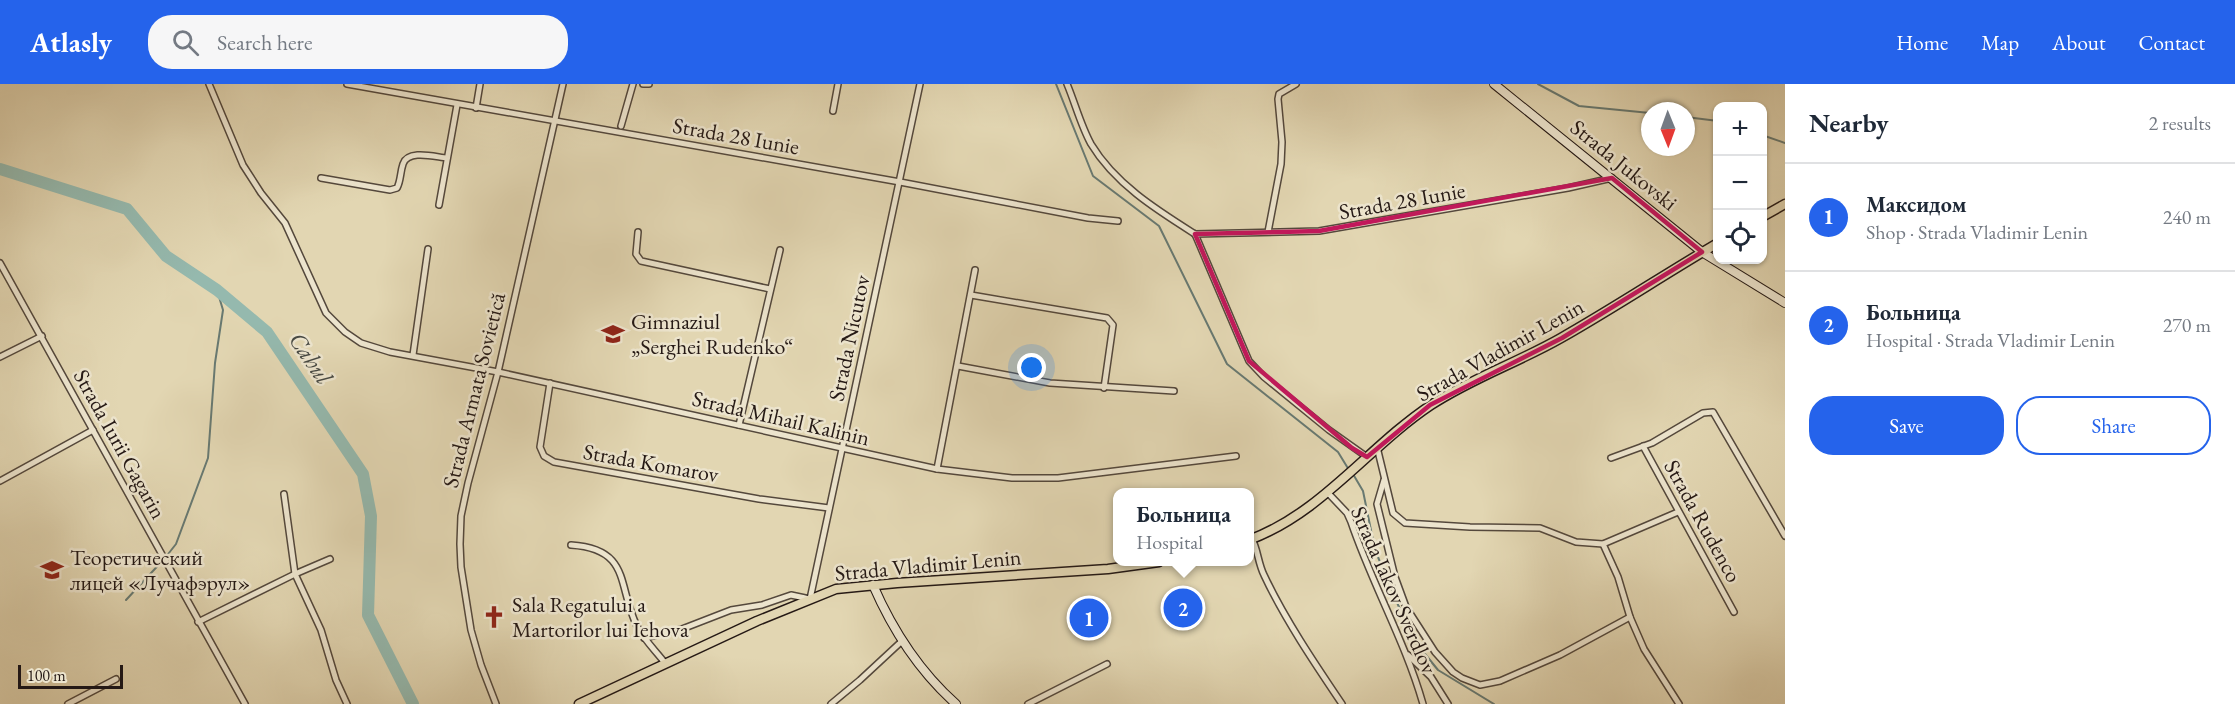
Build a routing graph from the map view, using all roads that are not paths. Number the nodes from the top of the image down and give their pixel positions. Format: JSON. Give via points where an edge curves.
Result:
{"nodes":[{"id":1,"x":209,"y":84,"type":"edge"},
{"id":2,"x":347,"y":84,"type":"edge"},
{"id":3,"x":480,"y":84,"type":"edge"},
{"id":4,"x":563,"y":84,"type":"edge"},
{"id":5,"x":633,"y":84,"type":"edge"},
{"id":6,"x":643,"y":84,"type":"edge"},
{"id":7,"x":649,"y":84,"type":"edge"},
{"id":8,"x":838,"y":84,"type":"edge"},
{"id":9,"x":920,"y":84,"type":"edge"},
{"id":10,"x":1067,"y":84,"type":"edge"},
{"id":11,"x":1296,"y":84,"type":"edge"},
{"id":12,"x":1494,"y":84,"type":"edge"},
{"id":13,"x":457,"y":105,"type":"junction"},
{"id":14,"x":476,"y":108,"type":"junction"},
{"id":15,"x":833,"y":111,"type":"dead end"},
{"id":16,"x":554,"y":121,"type":"junction"},
{"id":17,"x":621,"y":126,"type":"dead end"},
{"id":18,"x":447,"y":158,"type":"junction"},
{"id":19,"x":321,"y":178,"type":"dead end"},
{"id":20,"x":1611,"y":178,"type":"junction"},
{"id":21,"x":900,"y":182,"type":"junction"},
{"id":22,"x":1785,"y":204,"type":"edge"},
{"id":23,"x":439,"y":205,"type":"dead end"},
{"id":24,"x":1767,"y":215,"type":"edge"},
{"id":25,"x":1118,"y":221,"type":"dead end"},
{"id":26,"x":639,"y":232,"type":"dead end"},
{"id":27,"x":1268,"y":232,"type":"junction"},
{"id":28,"x":1195,"y":234,"type":"junction"},
{"id":29,"x":1713,"y":246,"type":"edge"},
{"id":30,"x":428,"y":249,"type":"dead end"},
{"id":31,"x":780,"y":250,"type":"dead end"},
{"id":32,"x":1702,"y":252,"type":"junction"},
{"id":33,"x":0,"y":263,"type":"edge"},
{"id":34,"x":975,"y":270,"type":"dead end"},
{"id":35,"x":770,"y":289,"type":"junction"},
{"id":36,"x":971,"y":295,"type":"junction"},
{"id":37,"x":1785,"y":303,"type":"edge"},
{"id":38,"x":42,"y":336,"type":"junction"},
{"id":39,"x":413,"y":355,"type":"junction"},
{"id":40,"x":0,"y":357,"type":"edge"},
{"id":41,"x":958,"y":366,"type":"junction"},
{"id":42,"x":498,"y":372,"type":"junction"},
{"id":43,"x":550,"y":383,"type":"junction"},
{"id":44,"x":1104,"y":388,"type":"junction"},
{"id":45,"x":1174,"y":391,"type":"dead end"},
{"id":46,"x":739,"y":425,"type":"junction"},
{"id":47,"x":93,"y":430,"type":"junction"},
{"id":48,"x":1642,"y":446,"type":"junction"},
{"id":49,"x":1377,"y":447,"type":"junction"},
{"id":50,"x":841,"y":449,"type":"junction"},
{"id":51,"x":1236,"y":456,"type":"dead end"},
{"id":52,"x":1611,"y":458,"type":"dead end"},
{"id":53,"x":1365,"y":459,"type":"junction"},
{"id":54,"x":938,"y":469,"type":"junction"},
{"id":55,"x":1384,"y":480,"type":"junction"},
{"id":56,"x":0,"y":481,"type":"edge"},
{"id":57,"x":1330,"y":490,"type":"junction"},
{"id":58,"x":284,"y":494,"type":"dead end"},
{"id":59,"x":829,"y":508,"type":"junction"},
{"id":60,"x":1678,"y":512,"type":"junction"},
{"id":61,"x":1393,"y":513,"type":"junction"},
{"id":62,"x":1381,"y":521,"type":"junction"},
{"id":63,"x":1785,"y":536,"type":"edge"},
{"id":64,"x":1254,"y":538,"type":"edge"},
{"id":65,"x":1603,"y":544,"type":"junction"},
{"id":66,"x":571,"y":545,"type":"dead end"},
{"id":67,"x":1254,"y":548,"type":"edge"},
{"id":68,"x":330,"y":559,"type":"dead end"},
{"id":69,"x":1127,"y":566,"type":"edge"},
{"id":70,"x":295,"y":574,"type":"junction"},
{"id":71,"x":873,"y":585,"type":"junction"},
{"id":72,"x":810,"y":599,"type":"junction"},
{"id":73,"x":1734,"y":612,"type":"dead end"},
{"id":74,"x":1630,"y":617,"type":"junction"},
{"id":75,"x":198,"y":621,"type":"junction"},
{"id":76,"x":644,"y":638,"type":"junction"},
{"id":77,"x":902,"y":641,"type":"junction"},
{"id":78,"x":1407,"y":654,"type":"junction"},
{"id":79,"x":665,"y":663,"type":"junction"},
{"id":80,"x":1107,"y":664,"type":"dead end"},
{"id":81,"x":116,"y":679,"type":"dead end"},
{"id":82,"x":68,"y":704,"type":"edge"},
{"id":83,"x":245,"y":704,"type":"edge"},
{"id":84,"x":347,"y":704,"type":"edge"},
{"id":85,"x":496,"y":704,"type":"edge"},
{"id":86,"x":579,"y":704,"type":"edge"},
{"id":87,"x":831,"y":704,"type":"edge"},
{"id":88,"x":956,"y":704,"type":"edge"},
{"id":89,"x":1028,"y":704,"type":"edge"},
{"id":90,"x":1342,"y":704,"type":"edge"},
{"id":91,"x":1424,"y":704,"type":"edge"},
{"id":92,"x":1448,"y":704,"type":"edge"},
{"id":93,"x":1679,"y":704,"type":"edge"}],
"edges":[{"from":1,"to":39,"type":"street","name":"Strada Mihail Kalinin","via":[[233,146],[261,193],[285,223],[319,301],[332,320],[361,344]]},
{"from":2,"to":13,"type":"street","name":"Strada 28 Iunie"},
{"from":3,"to":14,"type":"street"},
{"from":4,"to":16,"type":"street","name":"Strada Armata Sovietică"},
{"from":5,"to":17,"type":"street"},
{"from":6,"to":7,"type":"street"},
{"from":8,"to":15,"type":"street"},
{"from":9,"to":21,"type":"street","name":"Strada Nicutov"},
{"from":10,"to":28,"type":"street","via":[[1091,143],[1108,167],[1132,191]]},
{"from":11,"to":27,"type":"street","via":[[1278,99],[1281,164]]},
{"from":12,"to":20,"type":"main road","name":"Strada Jukovski"},
{"from":13,"to":14,"type":"street","name":"Strada 28 Iunie"},
{"from":13,"to":18,"type":"street"},
{"from":14,"to":16,"type":"street","name":"Strada 28 Iunie"},
{"from":16,"to":21,"type":"street","name":"Strada 28 Iunie"},
{"from":16,"to":42,"type":"street","name":"Strada Armata Sovietică"},
{"from":18,"to":19,"type":"street","via":[[406,158],[401,181],[390,190]]},
{"from":18,"to":23,"type":"street"},
{"from":20,"to":27,"type":"street","name":"Strada 28 Iunie","via":[[1319,231]]},
{"from":20,"to":32,"type":"main road","name":"Strada Jukovski"},
{"from":21,"to":25,"type":"street","name":"Strada 28 Iunie"},
{"from":21,"to":50,"type":"street","name":"Strada Nicutov"},
{"from":22,"to":24,"type":"main road"},
{"from":26,"to":35,"type":"street","via":[[636,254],[641,261]]},
{"from":27,"to":28,"type":"street","name":"Strada 28 Iunie"},
{"from":28,"to":53,"type":"street","via":[[1249,361]]},
{"from":29,"to":32,"type":"main road","name":"Strada Vladimir Lenin"},
{"from":30,"to":39,"type":"street"},
{"from":31,"to":35,"type":"street"},
{"from":32,"to":37,"type":"main road","name":"Strada Jukovski"},
{"from":32,"to":49,"type":"main road","name":"Strada Vladimir Lenin","via":[[1562,338],[1430,405]]},
{"from":33,"to":38,"type":"street","name":"Strada Iurii Gagarin"},
{"from":34,"to":36,"type":"street"},
{"from":35,"to":46,"type":"street"},
{"from":36,"to":41,"type":"street"},
{"from":36,"to":44,"type":"street","via":[[1107,318],[1113,325]]},
{"from":38,"to":40,"type":"street"},
{"from":38,"to":47,"type":"street","name":"Strada Iurii Gagarin"},
{"from":39,"to":42,"type":"street","name":"Strada Mihail Kalinin"},
{"from":41,"to":44,"type":"street","via":[[1050,383]]},
{"from":41,"to":54,"type":"street"},
{"from":42,"to":43,"type":"street","name":"Strada Mihail Kalinin"},
{"from":42,"to":85,"type":"street","name":"Strada Armata Sovietică","via":[[468,483],[460,544],[471,630]]},
{"from":43,"to":46,"type":"street","name":"Strada Mihail Kalinin"},
{"from":43,"to":59,"type":"street","name":"Strada Komarov","via":[[540,447],[544,456],[554,462]]},
{"from":44,"to":45,"type":"street"},
{"from":46,"to":50,"type":"street","name":"Strada Mihail Kalinin"},
{"from":47,"to":56,"type":"street"},
{"from":47,"to":75,"type":"street","name":"Strada Iurii Gagarin"},
{"from":48,"to":52,"type":"street"},
{"from":48,"to":60,"type":"street","name":"Strada Rudenco"},
{"from":48,"to":63,"type":"street","via":[[1710,411],[1716,415]]},
{"from":49,"to":53,"type":"main road","name":"Strada Vladimir Lenin"},
{"from":49,"to":55,"type":"street"},
{"from":50,"to":54,"type":"street","name":"Strada Mihail Kalinin"},
{"from":50,"to":59,"type":"street","name":"Strada Nicutov"},
{"from":51,"to":54,"type":"street","name":"Strada Mihail Kalinin","via":[[1048,479]]},
{"from":53,"to":57,"type":"main road","name":"Strada Vladimir Lenin"},
{"from":55,"to":61,"type":"street"},
{"from":55,"to":62,"type":"street","via":[[1377,504]]},
{"from":57,"to":64,"type":"main road","name":"Strada Vladimir Lenin"},
{"from":57,"to":78,"type":"street","name":"Strada Iakov Sverdlov","via":[[1347,513]]},
{"from":58,"to":70,"type":"street"},
{"from":59,"to":72,"type":"street","name":"Strada Nicutov"},
{"from":60,"to":65,"type":"street"},
{"from":60,"to":73,"type":"street","name":"Strada Rudenco"},
{"from":61,"to":62,"type":"street"},
{"from":61,"to":65,"type":"street","via":[[1405,523],[1539,528],[1576,542]]},
{"from":62,"to":74,"type":"street","via":[[1395,577],[1417,627],[1453,672],[1473,683],[1500,681],[1560,655]]},
{"from":65,"to":74,"type":"street"},
{"from":66,"to":76,"type":"street","via":[[594,549],[620,570],[630,609]]},
{"from":67,"to":90,"type":"street","via":[[1286,616]]},
{"from":68,"to":70,"type":"street"},
{"from":69,"to":71,"type":"main road","name":"Strada Vladimir Lenin"},
{"from":70,"to":75,"type":"street"},
{"from":70,"to":84,"type":"street","via":[[321,630]]},
{"from":71,"to":72,"type":"main road","name":"Strada Vladimir Lenin","via":[[836,589]]},
{"from":71,"to":77,"type":"main road"},
{"from":72,"to":76,"type":"street","via":[[791,596],[731,610],[682,629]]},
{"from":72,"to":79,"type":"main road","name":"Strada Vladimir Lenin"},
{"from":74,"to":93,"type":"street","via":[[1644,649]]},
{"from":75,"to":83,"type":"street","name":"Strada Iurii Gagarin"},
{"from":76,"to":79,"type":"street"},
{"from":77,"to":87,"type":"street"},
{"from":77,"to":88,"type":"main road"},
{"from":78,"to":91,"type":"street","name":"Strada Iakov Sverdlov"},
{"from":78,"to":92,"type":"street","via":[[1431,677]]},
{"from":79,"to":86,"type":"main road","name":"Strada Vladimir Lenin"},
{"from":80,"to":89,"type":"street"},
{"from":81,"to":82,"type":"street"}]}
